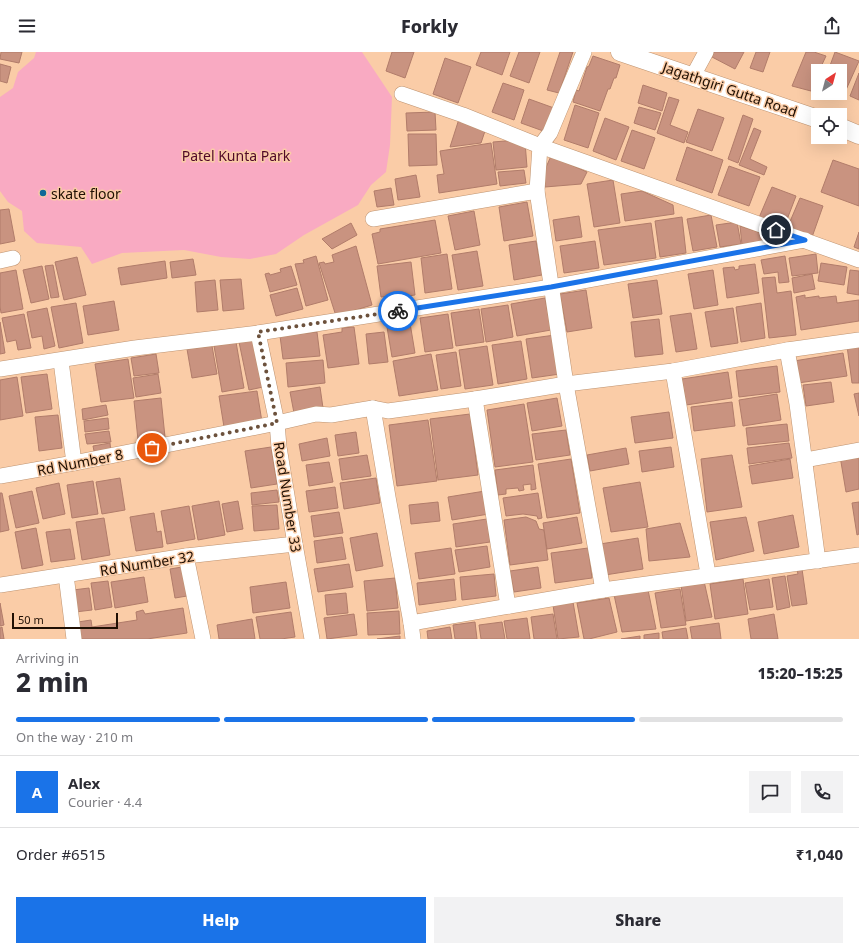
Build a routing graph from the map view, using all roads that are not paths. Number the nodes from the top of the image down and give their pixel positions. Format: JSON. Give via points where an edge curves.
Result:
{"nodes":[{"id":1,"x":584,"y":52,"type":"edge"},
{"id":2,"x":620,"y":52,"type":"edge"},
{"id":3,"x":706,"y":52,"type":"edge"},
{"id":4,"x":693,"y":76,"type":"junction"},
{"id":5,"x":402,"y":94,"type":"dead end"},
{"id":6,"x":811,"y":117,"type":"edge"},
{"id":7,"x":847,"y":130,"type":"edge"},
{"id":8,"x":859,"y":135,"type":"edge"},
{"id":9,"x":540,"y":146,"type":"junction"},
{"id":10,"x":537,"y":191,"type":"junction"},
{"id":11,"x":373,"y":219,"type":"dead end"},
{"id":12,"x":805,"y":240,"type":"junction"},
{"id":13,"x":859,"y":260,"type":"edge"},
{"id":14,"x":551,"y":287,"type":"junction"},
{"id":15,"x":258,"y":332,"type":"junction"},
{"id":16,"x":859,"y":340,"type":"edge"},
{"id":17,"x":787,"y":350,"type":"junction"},
{"id":18,"x":61,"y":360,"type":"junction"},
{"id":19,"x":0,"y":369,"type":"edge"},
{"id":20,"x":673,"y":371,"type":"junction"},
{"id":21,"x":566,"y":384,"type":"junction"},
{"id":22,"x":475,"y":399,"type":"junction"},
{"id":23,"x":373,"y":408,"type":"junction"},
{"id":24,"x":277,"y":423,"type":"junction"},
{"id":25,"x":859,"y":450,"type":"edge"},
{"id":26,"x":805,"y":460,"type":"junction"},
{"id":27,"x":74,"y":463,"type":"junction"},
{"id":28,"x":0,"y":476,"type":"edge"},
{"id":29,"x":295,"y":544,"type":"junction"},
{"id":30,"x":859,"y":555,"type":"edge"},
{"id":31,"x":186,"y":556,"type":"junction"},
{"id":32,"x":818,"y":560,"type":"junction"},
{"id":33,"x":708,"y":574,"type":"junction"},
{"id":34,"x":66,"y":575,"type":"junction"},
{"id":35,"x":0,"y":585,"type":"edge"},
{"id":36,"x":603,"y":590,"type":"junction"},
{"id":37,"x":508,"y":606,"type":"junction"},
{"id":38,"x":411,"y":622,"type":"junction"},
{"id":39,"x":74,"y":639,"type":"edge"},
{"id":40,"x":203,"y":639,"type":"edge"},
{"id":41,"x":312,"y":639,"type":"edge"},
{"id":42,"x":413,"y":639,"type":"edge"}],
"edges":[{"from":1,"to":9,"type":"street","via":[[550,134]]},
{"from":2,"to":4,"type":"street","name":"Jagathgiri Gutta Road"},
{"from":3,"to":4,"type":"street"},
{"from":4,"to":6,"type":"street","name":"Jagathgiri Gutta Road"},
{"from":5,"to":9,"type":"street"},
{"from":7,"to":8,"type":"street"},
{"from":9,"to":10,"type":"street"},
{"from":9,"to":12,"type":"street"},
{"from":10,"to":11,"type":"street"},
{"from":10,"to":14,"type":"street"},
{"from":12,"to":13,"type":"street"},
{"from":12,"to":14,"type":"street"},
{"from":14,"to":15,"type":"street"},
{"from":14,"to":21,"type":"street"},
{"from":15,"to":18,"type":"street"},
{"from":15,"to":24,"type":"street","name":"Road Number 33"},
{"from":16,"to":17,"type":"street","name":"Rd Number 8"},
{"from":17,"to":20,"type":"street","name":"Rd Number 8"},
{"from":17,"to":26,"type":"street"},
{"from":18,"to":19,"type":"street"},
{"from":18,"to":27,"type":"street"},
{"from":20,"to":21,"type":"street","name":"Rd Number 8"},
{"from":20,"to":33,"type":"street"},
{"from":21,"to":22,"type":"street","name":"Rd Number 8"},
{"from":21,"to":36,"type":"street"},
{"from":22,"to":23,"type":"street","name":"Rd Number 8","via":[[388,411]]},
{"from":22,"to":37,"type":"street"},
{"from":23,"to":24,"type":"street","name":"Rd Number 8","via":[[316,414]]},
{"from":23,"to":38,"type":"street"},
{"from":24,"to":27,"type":"street","name":"Rd Number 8"},
{"from":24,"to":29,"type":"street","name":"Road Number 33"},
{"from":25,"to":26,"type":"street"},
{"from":26,"to":32,"type":"street"},
{"from":27,"to":28,"type":"street","name":"Rd Number 8"},
{"from":29,"to":31,"type":"street","name":"Rd Number 32"},
{"from":29,"to":41,"type":"street","name":"Road Number 33"},
{"from":30,"to":32,"type":"street"},
{"from":31,"to":34,"type":"street","name":"Rd Number 32"},
{"from":31,"to":40,"type":"street"},
{"from":32,"to":33,"type":"street"},
{"from":33,"to":36,"type":"street"},
{"from":34,"to":35,"type":"street","name":"Rd Number 32"},
{"from":34,"to":39,"type":"street"},
{"from":36,"to":37,"type":"street"},
{"from":37,"to":38,"type":"street"},
{"from":38,"to":42,"type":"street"}]}
